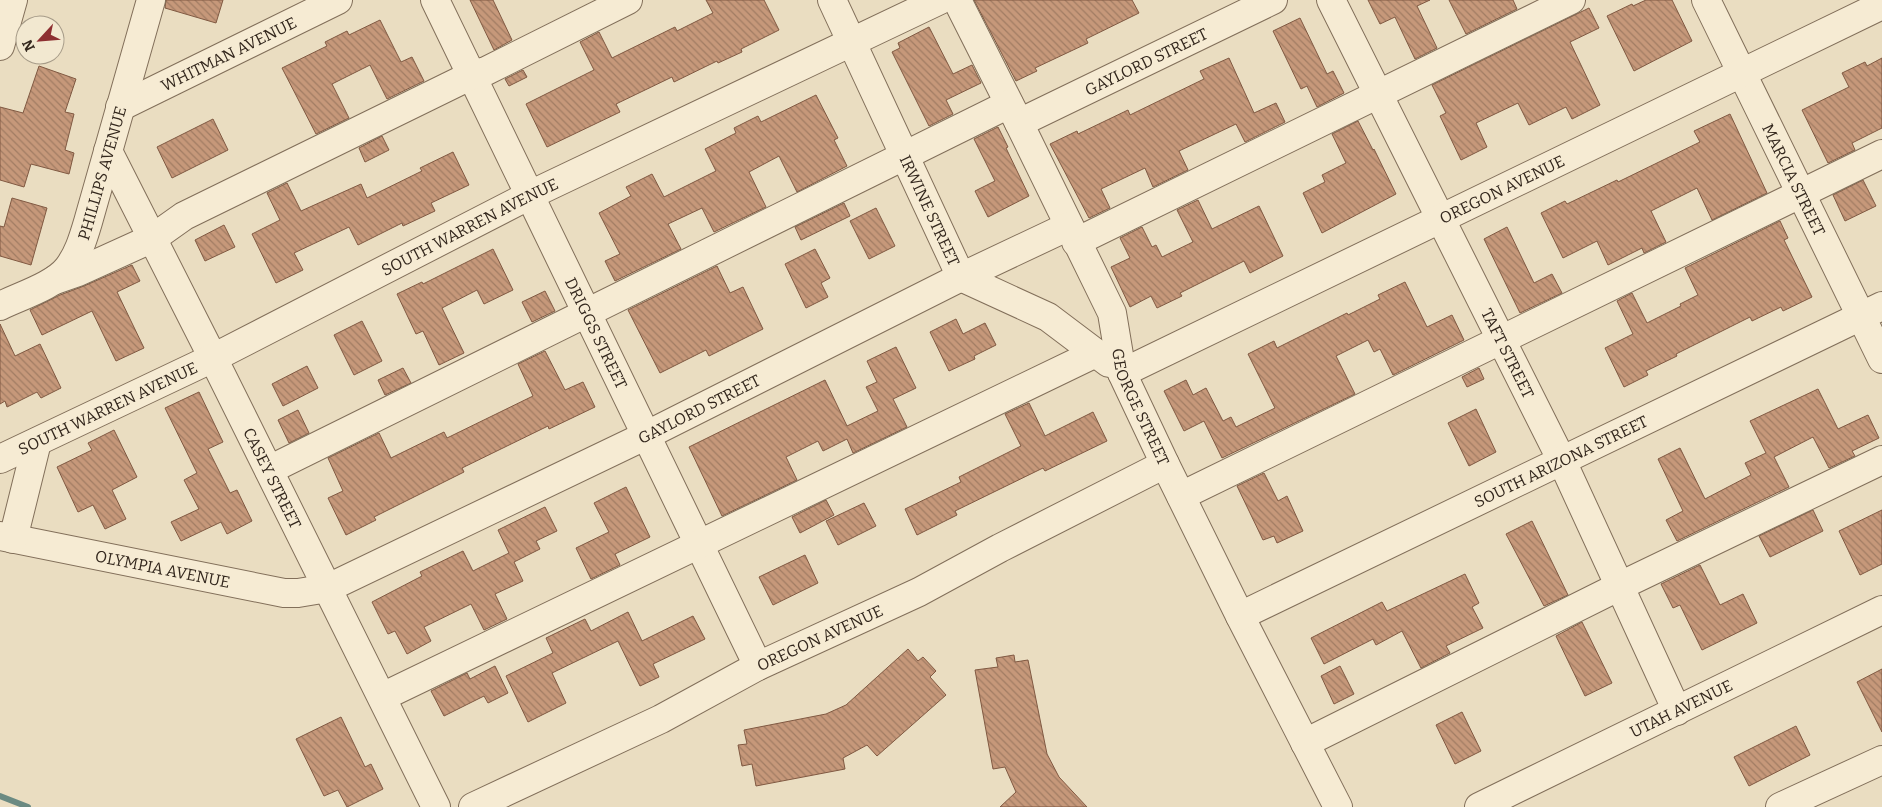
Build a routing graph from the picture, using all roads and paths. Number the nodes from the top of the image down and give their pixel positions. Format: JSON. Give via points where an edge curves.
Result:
{"nodes":[{"id":1,"x":13,"y":0,"type":"edge"},
{"id":2,"x":151,"y":0,"type":"edge"},
{"id":3,"x":338,"y":0,"type":"edge"},
{"id":4,"x":435,"y":0,"type":"edge"},
{"id":5,"x":628,"y":0,"type":"edge"},
{"id":6,"x":832,"y":0,"type":"edge"},
{"id":7,"x":940,"y":0,"type":"edge"},
{"id":8,"x":957,"y":0,"type":"edge"},
{"id":9,"x":1273,"y":0,"type":"edge"},
{"id":10,"x":1331,"y":0,"type":"edge"},
{"id":11,"x":1570,"y":0,"type":"edge"},
{"id":12,"x":1706,"y":0,"type":"edge"},
{"id":13,"x":1882,"y":6,"type":"edge"},
{"id":14,"x":852,"y":41,"type":"junction"},
{"id":15,"x":0,"y":46,"type":"edge"},
{"id":16,"x":1742,"y":73,"type":"junction"},
{"id":17,"x":472,"y":75,"type":"junction"},
{"id":18,"x":1379,"y":95,"type":"junction"},
{"id":19,"x":120,"y":107,"type":"junction"},
{"id":20,"x":1014,"y":113,"type":"junction"},
{"id":21,"x":108,"y":151,"type":"junction"},
{"id":22,"x":1882,"y":154,"type":"edge"},
{"id":23,"x":905,"y":156,"type":"junction"},
{"id":24,"x":1801,"y":194,"type":"junction"},
{"id":25,"x":530,"y":195,"type":"junction"},
{"id":26,"x":1441,"y":219,"type":"junction"},
{"id":27,"x":1072,"y":234,"type":"junction"},
{"id":28,"x":153,"y":238,"type":"junction"},
{"id":29,"x":961,"y":277,"type":"junction"},
{"id":30,"x":55,"y":280,"type":"junction"},
{"id":31,"x":0,"y":306,"type":"edge"},
{"id":32,"x":587,"y":311,"type":"junction"},
{"id":33,"x":1871,"y":311,"type":"edge"},
{"id":34,"x":1501,"y":340,"type":"junction"},
{"id":35,"x":1096,"y":353,"type":"junction"},
{"id":36,"x":213,"y":358,"type":"junction"},
{"id":37,"x":1882,"y":359,"type":"edge"},
{"id":38,"x":1122,"y":373,"type":"junction"},
{"id":39,"x":647,"y":435,"type":"junction"},
{"id":40,"x":37,"y":442,"type":"junction"},
{"id":41,"x":0,"y":459,"type":"edge"},
{"id":42,"x":1882,"y":460,"type":"edge"},
{"id":43,"x":1562,"y":461,"type":"junction"},
{"id":44,"x":1165,"y":464,"type":"junction"},
{"id":45,"x":269,"y":470,"type":"junction"},
{"id":46,"x":1180,"y":496,"type":"junction"},
{"id":47,"x":7,"y":537,"type":"edge"},
{"id":48,"x":699,"y":543,"type":"junction"},
{"id":49,"x":1620,"y":586,"type":"junction"},
{"id":50,"x":328,"y":588,"type":"junction"},
{"id":51,"x":1882,"y":610,"type":"edge"},
{"id":52,"x":1240,"y":616,"type":"junction"},
{"id":53,"x":758,"y":666,"type":"junction"},
{"id":54,"x":382,"y":697,"type":"junction"},
{"id":55,"x":1677,"y":710,"type":"junction"},
{"id":56,"x":1305,"y":744,"type":"junction"},
{"id":57,"x":1882,"y":760,"type":"edge"},
{"id":58,"x":436,"y":807,"type":"edge"},
{"id":59,"x":474,"y":807,"type":"edge"},
{"id":60,"x":1338,"y":807,"type":"edge"},
{"id":61,"x":1479,"y":807,"type":"edge"},
{"id":62,"x":1780,"y":807,"type":"edge"}],
"edges":[{"from":1,"to":15,"type":"street"},
{"from":2,"to":19,"type":"street","name":"PHILLIPS AVENUE"},
{"from":3,"to":19,"type":"street","name":"WHITMAN AVENUE"},
{"from":4,"to":17,"type":"street","name":"DRIGGS STREET"},
{"from":5,"to":17,"type":"street"},
{"from":6,"to":14,"type":"street","name":"IRWINE STREET"},
{"from":7,"to":14,"type":"street","name":"SOUTH WARREN AVENUE"},
{"from":8,"to":20,"type":"street","name":"GEORGE STREET"},
{"from":9,"to":20,"type":"street","name":"GAYLORD STREET"},
{"from":10,"to":18,"type":"street","name":"TAFT STREET"},
{"from":11,"to":18,"type":"street","name":"GAYLORD STREET"},
{"from":12,"to":16,"type":"street","name":"MARCIA STREET"},
{"from":13,"to":16,"type":"street","name":"OREGON AVENUE"},
{"from":14,"to":23,"type":"street","name":"IRWINE STREET"},
{"from":14,"to":25,"type":"street","name":"SOUTH WARREN AVENUE"},
{"from":16,"to":24,"type":"street","name":"MARCIA STREET"},
{"from":16,"to":26,"type":"street","name":"OREGON AVENUE"},
{"from":17,"to":25,"type":"street","name":"DRIGGS STREET"},
{"from":17,"to":28,"type":"street","via":[[184,216]]},
{"from":18,"to":26,"type":"street","name":"TAFT STREET"},
{"from":18,"to":27,"type":"street","name":"GAYLORD STREET"},
{"from":19,"to":21,"type":"street","name":"PHILLIPS AVENUE"},
{"from":20,"to":23,"type":"street","name":"GAYLORD STREET"},
{"from":20,"to":27,"type":"street","name":"GEORGE STREET"},
{"from":21,"to":28,"type":"street","name":"CASEY STREET"},
{"from":21,"to":30,"type":"street","name":"PHILLIPS AVENUE","via":[[80,246],[67,270]]},
{"from":22,"to":24,"type":"street"},
{"from":23,"to":29,"type":"street","name":"IRWINE STREET"},
{"from":23,"to":32,"type":"street","name":"GAYLORD STREET"},
{"from":24,"to":33,"type":"street","name":"MARCIA STREET"},
{"from":24,"to":34,"type":"street"},
{"from":25,"to":32,"type":"street","name":"DRIGGS STREET"},
{"from":25,"to":36,"type":"street","name":"SOUTH WARREN AVENUE"},
{"from":26,"to":34,"type":"street","name":"TAFT STREET"},
{"from":26,"to":38,"type":"street","name":"OREGON AVENUE"},
{"from":27,"to":29,"type":"street","name":"GAYLORD STREET"},
{"from":27,"to":38,"type":"street","name":"GEORGE STREET","via":[[1112,313]]},
{"from":28,"to":30,"type":"street"},
{"from":28,"to":36,"type":"street","name":"CASEY STREET"},
{"from":29,"to":35,"type":"street","name":"IRWINE STREET","via":[[1048,317]]},
{"from":29,"to":39,"type":"street","name":"GAYLORD STREET"},
{"from":30,"to":31,"type":"street","name":"PHILLIPS AVENUE"},
{"from":32,"to":39,"type":"street","name":"DRIGGS STREET"},
{"from":32,"to":45,"type":"street","name":"GAYLORD STREET"},
{"from":33,"to":37,"type":"street","name":"MARCIA STREET"},
{"from":33,"to":43,"type":"street","name":"SOUTH ARIZONA STREET"},
{"from":34,"to":43,"type":"street","name":"TAFT STREET"},
{"from":34,"to":46,"type":"street"},
{"from":35,"to":38,"type":"street","name":"IRWINE STREET"},
{"from":35,"to":48,"type":"street"},
{"from":36,"to":40,"type":"street","name":"SOUTH WARREN AVENUE"},
{"from":36,"to":45,"type":"street","name":"CASEY STREET"},
{"from":38,"to":44,"type":"street","name":"GEORGE STREET"},
{"from":39,"to":48,"type":"street","name":"DRIGGS STREET"},
{"from":39,"to":50,"type":"street","name":"GAYLORD STREET"},
{"from":40,"to":41,"type":"street","name":"SOUTH WARREN AVENUE"},
{"from":40,"to":47,"type":"street"},
{"from":42,"to":49,"type":"street"},
{"from":43,"to":49,"type":"street","name":"TAFT STREET"},
{"from":43,"to":52,"type":"street","name":"SOUTH ARIZONA STREET"},
{"from":44,"to":46,"type":"street","name":"GEORGE STREET"},
{"from":44,"to":53,"type":"street","name":"OREGON AVENUE","via":[[919,592]]},
{"from":45,"to":50,"type":"street","name":"CASEY STREET"},
{"from":46,"to":52,"type":"street","name":"GEORGE STREET"},
{"from":47,"to":50,"type":"street","name":"OLYMPIA AVENUE","via":[[284,592]]},
{"from":48,"to":53,"type":"street","name":"DRIGGS STREET"},
{"from":48,"to":54,"type":"street"},
{"from":49,"to":55,"type":"street","name":"TAFT STREET"},
{"from":49,"to":56,"type":"street"},
{"from":50,"to":54,"type":"street","name":"CASEY STREET"},
{"from":51,"to":55,"type":"street","name":"UTAH AVENUE"},
{"from":52,"to":56,"type":"street","name":"GEORGE STREET"},
{"from":53,"to":59,"type":"street","name":"OREGON AVENUE","via":[[661,719]]},
{"from":54,"to":58,"type":"street","name":"CASEY STREET"},
{"from":55,"to":61,"type":"street","name":"UTAH AVENUE"},
{"from":56,"to":60,"type":"street","name":"GEORGE STREET"},
{"from":57,"to":62,"type":"street"}]}
